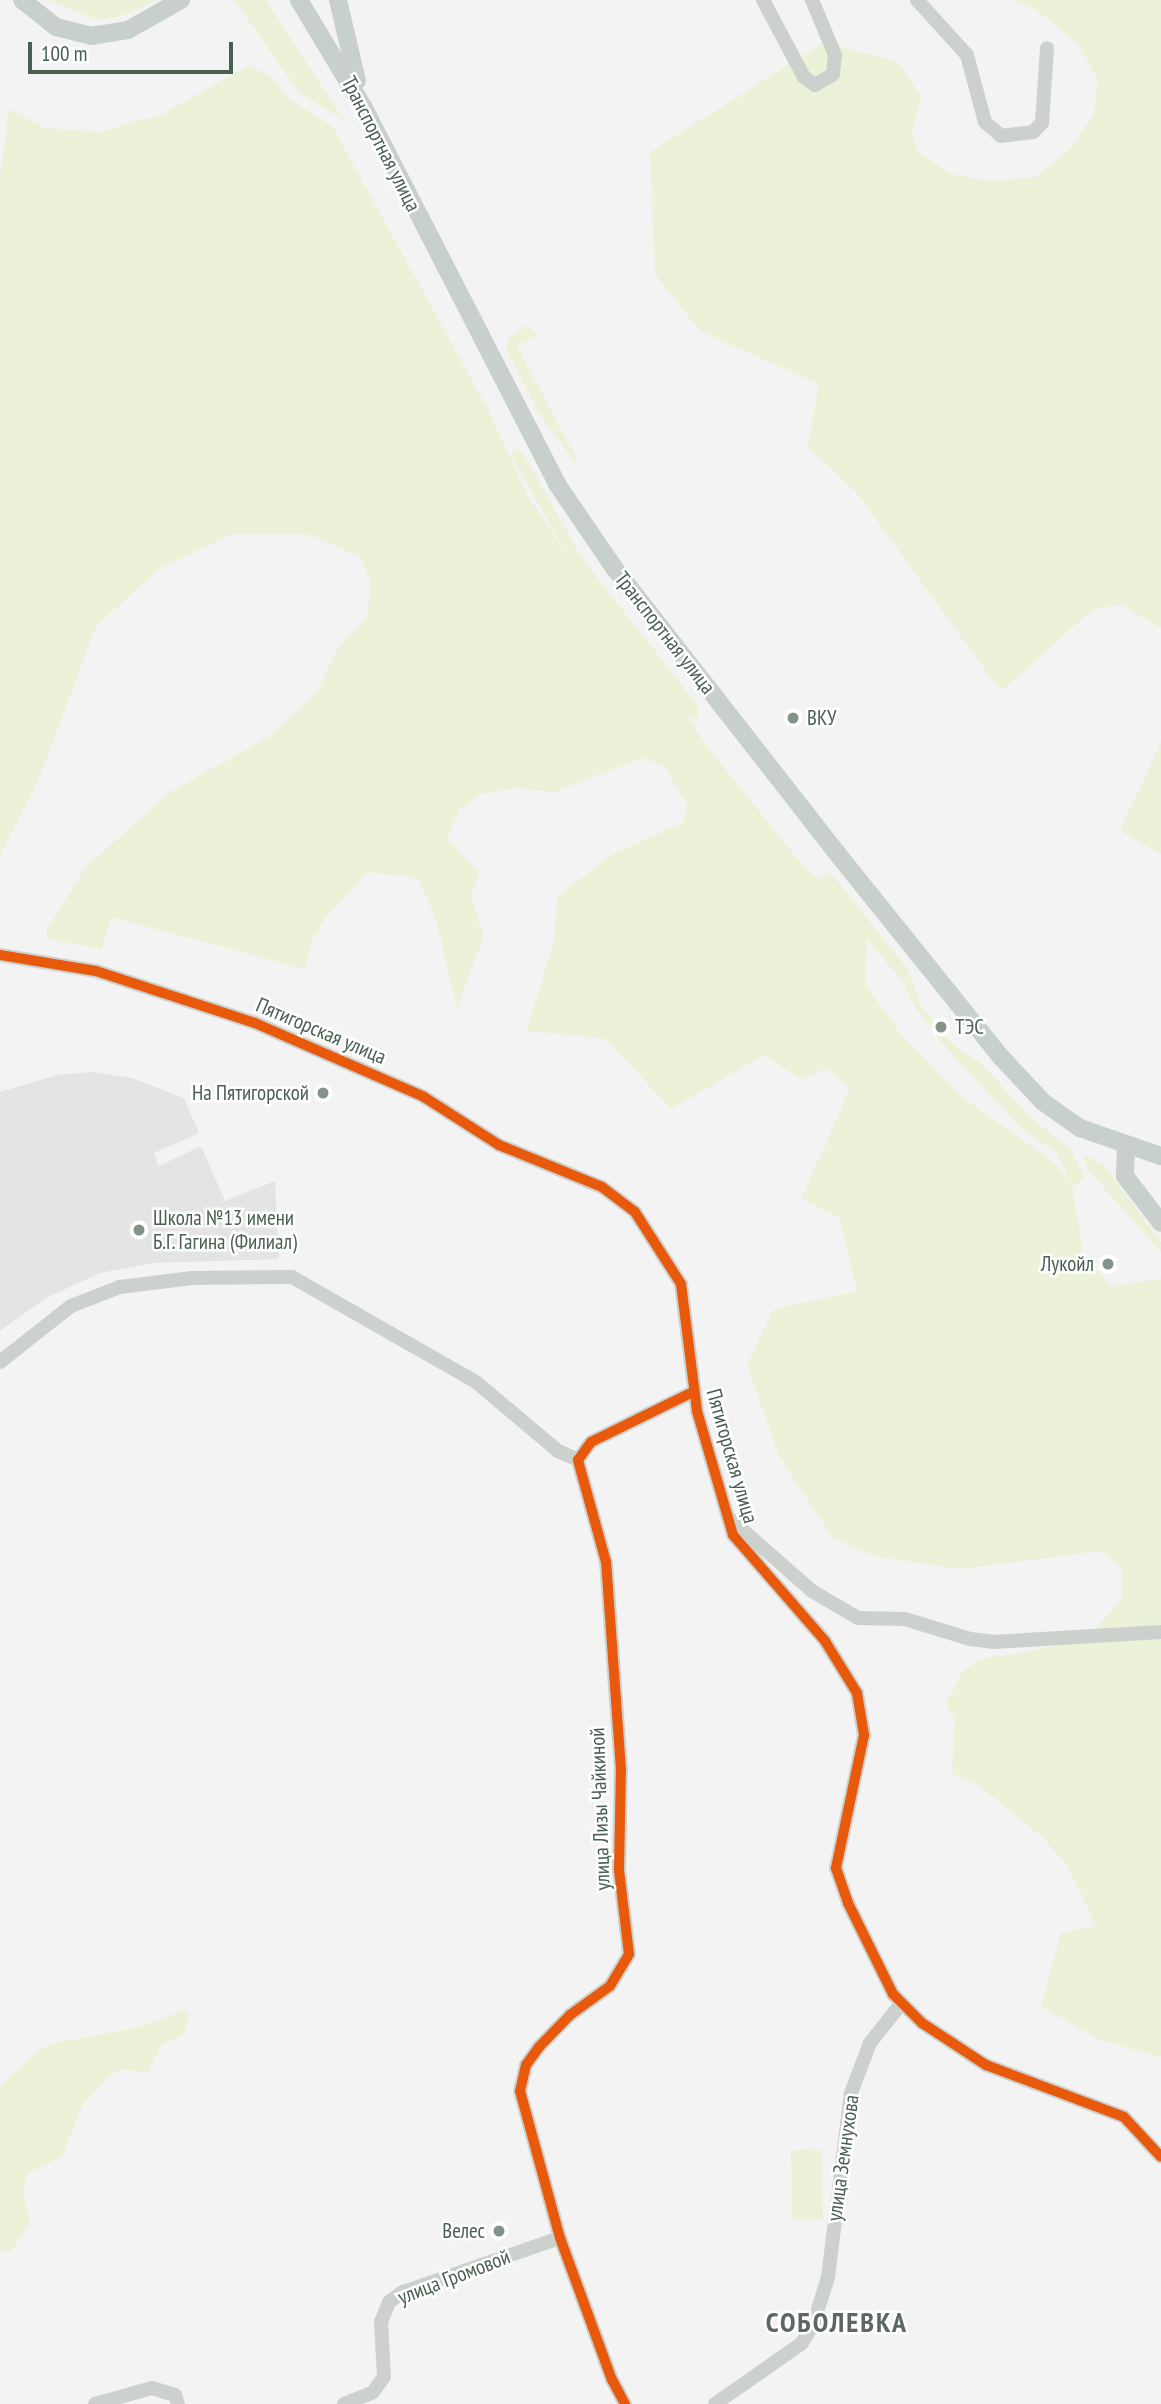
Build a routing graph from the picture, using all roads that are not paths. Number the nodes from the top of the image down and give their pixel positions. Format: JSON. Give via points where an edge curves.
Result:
{"nodes":[{"id":1,"x":22,"y":0,"type":"edge"},
{"id":2,"x":33,"y":0,"type":"edge"},
{"id":3,"x":181,"y":0,"type":"edge"},
{"id":4,"x":299,"y":0,"type":"edge"},
{"id":5,"x":338,"y":0,"type":"edge"},
{"id":6,"x":763,"y":0,"type":"edge"},
{"id":7,"x":813,"y":0,"type":"edge"},
{"id":8,"x":917,"y":0,"type":"edge"},
{"id":9,"x":57,"y":27,"type":"junction"},
{"id":10,"x":1046,"y":48,"type":"dead end"},
{"id":11,"x":364,"y":108,"type":"junction"},
{"id":12,"x":0,"y":956,"type":"edge"},
{"id":13,"x":1126,"y":1147,"type":"junction"},
{"id":14,"x":1161,"y":1156,"type":"edge"},
{"id":15,"x":1161,"y":1223,"type":"edge"},
{"id":16,"x":0,"y":1362,"type":"edge"},
{"id":17,"x":693,"y":1392,"type":"junction"},
{"id":18,"x":578,"y":1460,"type":"junction"},
{"id":19,"x":726,"y":1515,"type":"junction"},
{"id":20,"x":1161,"y":1632,"type":"edge"},
{"id":21,"x":900,"y":2005,"type":"junction"},
{"id":22,"x":1161,"y":2157,"type":"edge"},
{"id":23,"x":560,"y":2238,"type":"junction"},
{"id":24,"x":177,"y":2400,"type":"edge"},
{"id":25,"x":95,"y":2404,"type":"edge"},
{"id":26,"x":344,"y":2404,"type":"edge"},
{"id":27,"x":625,"y":2404,"type":"edge"},
{"id":28,"x":715,"y":2404,"type":"edge"}],
"edges":[{"from":1,"to":9,"type":"main road"},
{"from":2,"to":9,"type":"main road"},
{"from":3,"to":9,"type":"main road","via":[[110,35],[91,36]]},
{"from":4,"to":11,"type":"main road","name":"Транспортная улица"},
{"from":5,"to":11,"type":"main road"},
{"from":6,"to":7,"type":"street","via":[[804,78],[815,85],[833,74],[835,55]]},
{"from":8,"to":10,"type":"street","via":[[967,55],[985,122],[1001,136],[1032,132],[1042,123]]},
{"from":11,"to":13,"type":"main road","name":"Транспортная улица","via":[[539,449],[586,531],[1000,1056],[1063,1118]]},
{"from":12,"to":17,"type":"street","name":"Пятигорская улица","via":[[96,971],[255,1023],[378,1075],[424,1097],[509,1150],[619,1196],[657,1240],[681,1284]]},
{"from":13,"to":14,"type":"main road","name":"Транспортная улица"},
{"from":13,"to":15,"type":"main road","via":[[1125,1176]]},
{"from":16,"to":18,"type":"street","via":[[71,1306],[94,1295],[149,1282],[284,1276],[298,1279],[476,1382],[558,1451]]},
{"from":17,"to":18,"type":"street","via":[[591,1442]]},
{"from":17,"to":19,"type":"street","name":"Пятигорская улица"},
{"from":18,"to":23,"type":"street","name":"улица Лизы Чайкиной","via":[[606,1562],[621,1770],[619,1870],[630,1943],[629,1954],[610,1986],[553,2031],[522,2077],[522,2106]]},
{"from":19,"to":20,"type":"street","name":"Пятигорская улица","via":[[812,1591],[858,1618],[905,1619],[993,1642]]},
{"from":19,"to":21,"type":"street","name":"Пятигорская улица","via":[[738,1545],[825,1641],[858,1693],[864,1735],[836,1868],[848,1903]]},
{"from":21,"to":22,"type":"street","name":"Пятигорская улица","via":[[986,2065],[1124,2116]]},
{"from":21,"to":28,"type":"street","name":"улица Земнухова","via":[[870,2043],[851,2093],[828,2277],[814,2322],[802,2343]]},
{"from":23,"to":26,"type":"street","name":"улица Громовой","via":[[402,2292],[389,2302],[381,2322],[384,2377],[373,2392]]},
{"from":23,"to":27,"type":"street","name":"улица Лизы Чайкиной"},
{"from":24,"to":25,"type":"street","via":[[152,2388]]}]}
